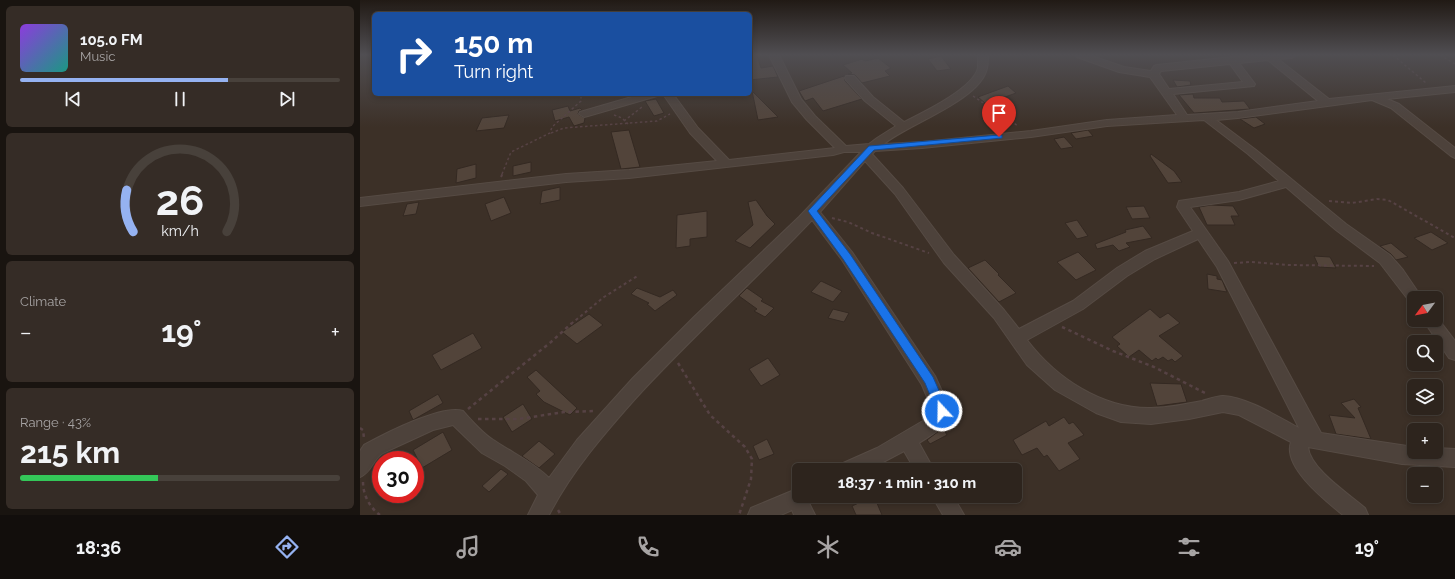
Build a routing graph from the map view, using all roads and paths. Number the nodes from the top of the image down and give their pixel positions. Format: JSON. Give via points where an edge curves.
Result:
{"nodes":[{"id":1,"x":786,"y":79,"type":"edge"},
{"id":2,"x":851,"y":79,"type":"edge"},
{"id":3,"x":978,"y":79,"type":"edge"},
{"id":4,"x":1157,"y":79,"type":"edge"},
{"id":5,"x":1246,"y":79,"type":"edge"},
{"id":6,"x":1296,"y":79,"type":"edge"},
{"id":7,"x":1423,"y":79,"type":"edge"},
{"id":8,"x":1455,"y":89,"type":"edge"},
{"id":9,"x":966,"y":90,"type":"junction"},
{"id":10,"x":1430,"y":91,"type":"junction"},
{"id":11,"x":1165,"y":92,"type":"junction"},
{"id":12,"x":581,"y":96,"type":"edge"},
{"id":13,"x":646,"y":96,"type":"edge"},
{"id":14,"x":669,"y":96,"type":"edge"},
{"id":15,"x":1389,"y":100,"type":"junction"},
{"id":16,"x":1327,"y":103,"type":"junction"},
{"id":17,"x":678,"y":111,"type":"junction"},
{"id":18,"x":584,"y":114,"type":"dead end"},
{"id":19,"x":1206,"y":117,"type":"junction"},
{"id":20,"x":1184,"y":118,"type":"junction"},
{"id":21,"x":903,"y":127,"type":"junction"},
{"id":22,"x":550,"y":133,"type":"junction"},
{"id":23,"x":1030,"y":134,"type":"junction"},
{"id":24,"x":843,"y":148,"type":"junction"},
{"id":25,"x":869,"y":151,"type":"junction"},
{"id":26,"x":1455,"y":154,"type":"edge"},
{"id":27,"x":725,"y":162,"type":"junction"},
{"id":28,"x":1287,"y":183,"type":"junction"},
{"id":29,"x":498,"y":186,"type":"junction"},
{"id":30,"x":1308,"y":198,"type":"junction"},
{"id":31,"x":360,"y":202,"type":"edge"},
{"id":32,"x":814,"y":214,"type":"junction"},
{"id":33,"x":1200,"y":233,"type":"junction"},
{"id":34,"x":1455,"y":238,"type":"edge"},
{"id":35,"x":949,"y":259,"type":"junction"},
{"id":36,"x":1223,"y":265,"type":"junction"},
{"id":37,"x":1392,"y":266,"type":"junction"},
{"id":38,"x":639,"y":275,"type":"dead end"},
{"id":39,"x":1410,"y":291,"type":"edge"},
{"id":40,"x":1049,"y":322,"type":"junction"},
{"id":41,"x":1436,"y":327,"type":"edge"},
{"id":42,"x":1017,"y":338,"type":"junction"},
{"id":43,"x":671,"y":350,"type":"junction"},
{"id":44,"x":1455,"y":353,"type":"edge"},
{"id":45,"x":1223,"y":404,"type":"junction"},
{"id":46,"x":615,"y":409,"type":"junction"},
{"id":47,"x":459,"y":419,"type":"junction"},
{"id":48,"x":1308,"y":439,"type":"junction"},
{"id":49,"x":907,"y":440,"type":"junction"},
{"id":50,"x":1455,"y":458,"type":"edge"},
{"id":51,"x":863,"y":463,"type":"edge"},
{"id":52,"x":921,"y":463,"type":"edge"},
{"id":53,"x":361,"y":473,"type":"edge"},
{"id":54,"x":550,"y":493,"type":"junction"},
{"id":55,"x":801,"y":503,"type":"edge"},
{"id":56,"x":946,"y":503,"type":"edge"},
{"id":57,"x":380,"y":515,"type":"edge"},
{"id":58,"x":538,"y":515,"type":"edge"},
{"id":59,"x":739,"y":515,"type":"edge"},
{"id":60,"x":758,"y":515,"type":"edge"},
{"id":61,"x":954,"y":515,"type":"edge"},
{"id":62,"x":1358,"y":515,"type":"edge"}],
"edges":[{"from":1,"to":24,"type":"street","via":[[796,100]]},
{"from":2,"to":21,"type":"street","via":[[869,99]]},
{"from":3,"to":9,"type":"street"},
{"from":4,"to":11,"type":"street"},
{"from":5,"to":11,"type":"street","via":[[1250,84]]},
{"from":6,"to":16,"type":"street"},
{"from":7,"to":10,"type":"path"},
{"from":8,"to":10,"type":"street"},
{"from":9,"to":21,"type":"street"},
{"from":9,"to":23,"type":"path"},
{"from":10,"to":15,"type":"street"},
{"from":11,"to":20,"type":"street"},
{"from":12,"to":22,"type":"path","via":[[581,101],[552,127]]},
{"from":13,"to":18,"type":"street"},
{"from":14,"to":17,"type":"street"},
{"from":15,"to":16,"type":"street","via":[[1376,98]]},
{"from":15,"to":26,"type":"street"},
{"from":16,"to":19,"type":"street"},
{"from":17,"to":22,"type":"path","via":[[657,121],[564,128]]},
{"from":17,"to":27,"type":"street","via":[[708,148]]},
{"from":19,"to":20,"type":"street"},
{"from":19,"to":28,"type":"street"},
{"from":20,"to":23,"type":"street","via":[[1107,123]]},
{"from":21,"to":25,"type":"street","via":[[886,136]]},
{"from":22,"to":29,"type":"path","via":[[511,152]]},
{"from":23,"to":25,"type":"street"},
{"from":24,"to":25,"type":"street"},
{"from":24,"to":27,"type":"street","via":[[833,152]]},
{"from":25,"to":32,"type":"street"},
{"from":25,"to":35,"type":"street"},
{"from":27,"to":29,"type":"street"},
{"from":28,"to":30,"type":"street"},
{"from":28,"to":33,"type":"street","via":[[1239,196],[1184,204]]},
{"from":29,"to":31,"type":"street"},
{"from":30,"to":34,"type":"path","via":[[1346,204],[1382,198]]},
{"from":30,"to":37,"type":"street"},
{"from":32,"to":35,"type":"path","via":[[848,222],[872,234]]},
{"from":32,"to":43,"type":"street","via":[[728,292]]},
{"from":32,"to":49,"type":"street","via":[[847,256],[929,381],[941,406],[941,416],[934,424]]},
{"from":33,"to":36,"type":"street"},
{"from":33,"to":40,"type":"street","via":[[1173,244],[1122,272],[1078,305]]},
{"from":35,"to":42,"type":"street","via":[[999,314]]},
{"from":36,"to":37,"type":"path","via":[[1251,262]]},
{"from":36,"to":48,"type":"street"},
{"from":37,"to":39,"type":"street"},
{"from":38,"to":47,"type":"path","via":[[578,317]]},
{"from":40,"to":42,"type":"street"},
{"from":40,"to":45,"type":"path","via":[[1154,367]]},
{"from":41,"to":44,"type":"street"},
{"from":42,"to":45,"type":"street","via":[[1033,360],[1061,385],[1102,408],[1121,414],[1152,416],[1188,412]]},
{"from":43,"to":46,"type":"street"},
{"from":43,"to":59,"type":"path","via":[[710,414],[721,427],[747,448],[752,459],[748,488]]},
{"from":45,"to":48,"type":"street","via":[[1242,408]]},
{"from":46,"to":47,"type":"path","via":[[564,412],[519,419]]},
{"from":46,"to":54,"type":"street","via":[[589,439]]},
{"from":47,"to":53,"type":"street","via":[[450,416],[438,420],[377,447],[366,456]]},
{"from":47,"to":54,"type":"street","via":[[488,446],[533,475]]},
{"from":48,"to":50,"type":"street","via":[[1402,455]]},
{"from":48,"to":62,"type":"street","via":[[1298,448],[1302,460],[1328,490]]},
{"from":49,"to":51,"type":"street"},
{"from":49,"to":52,"type":"street"},
{"from":53,"to":57,"type":"path","via":[[362,488],[373,509]]},
{"from":54,"to":58,"type":"street"},
{"from":55,"to":60,"type":"street"},
{"from":56,"to":61,"type":"street"}]}
